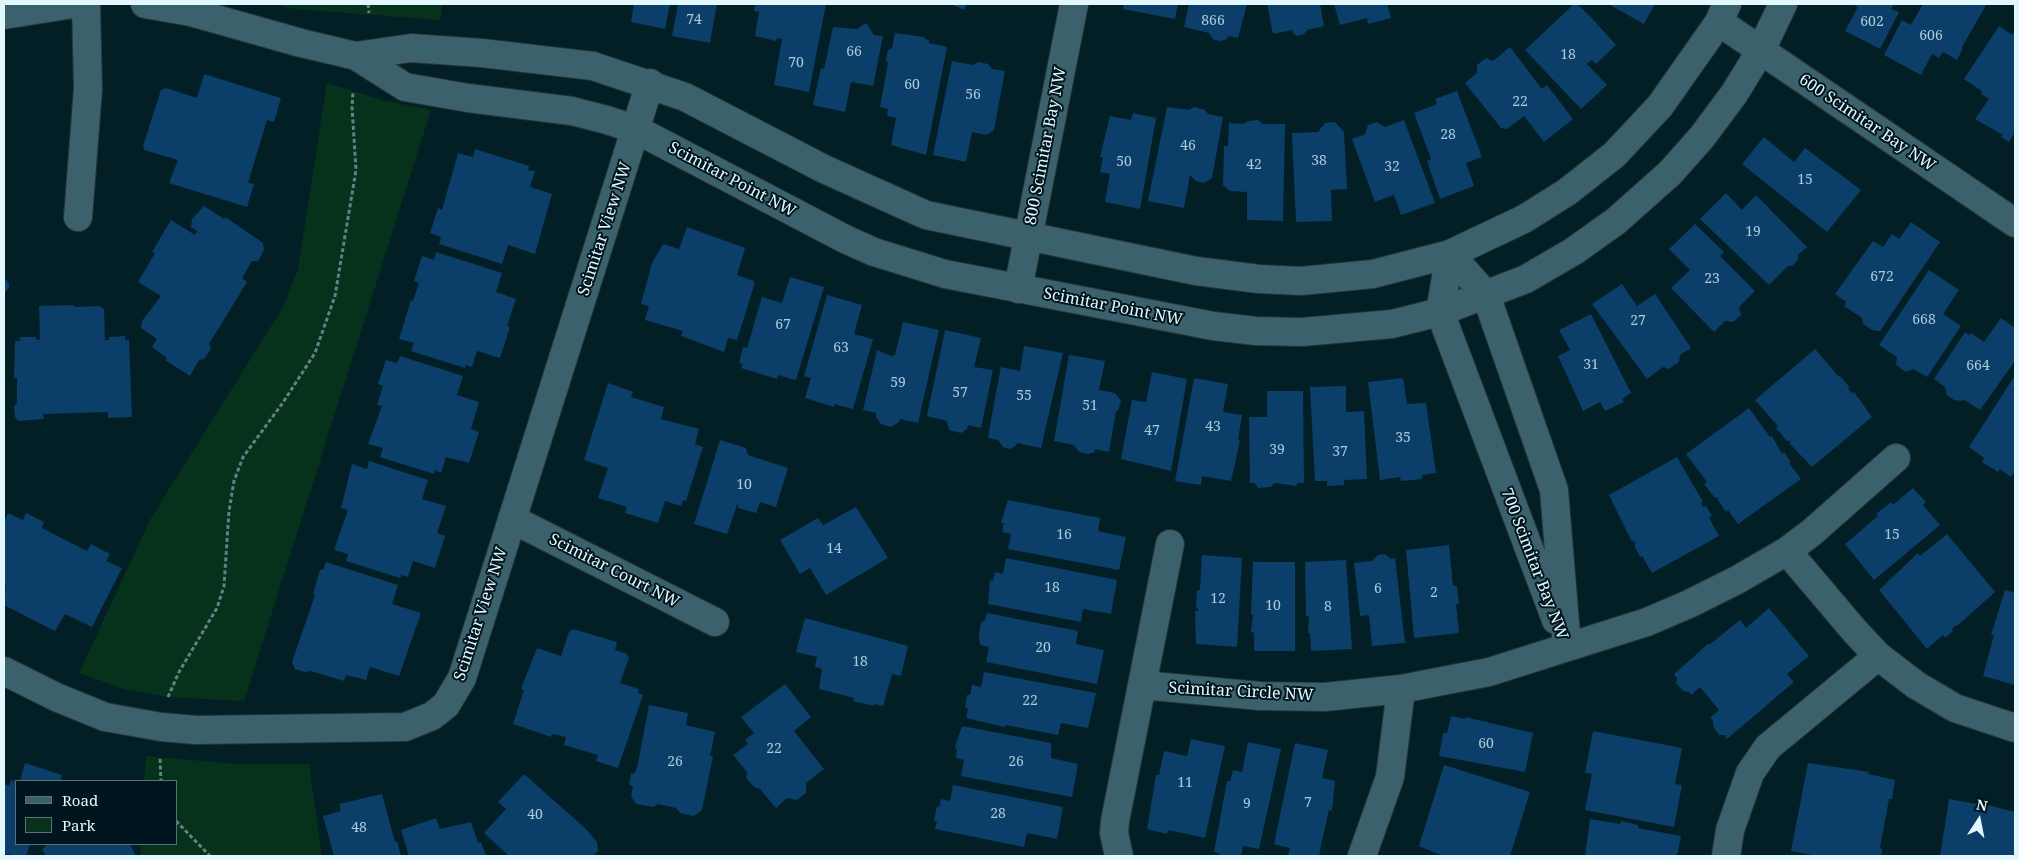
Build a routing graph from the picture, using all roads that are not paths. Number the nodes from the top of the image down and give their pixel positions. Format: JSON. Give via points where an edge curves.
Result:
{"nodes":[{"id":1,"x":73,"y":4,"type":"edge"},
{"id":2,"x":86,"y":4,"type":"edge"},
{"id":3,"x":145,"y":4,"type":"edge"},
{"id":4,"x":1074,"y":4,"type":"edge"},
{"id":5,"x":1783,"y":4,"type":"edge"},
{"id":6,"x":1723,"y":13,"type":"edge"},
{"id":7,"x":4,"y":15,"type":"edge"},
{"id":8,"x":1761,"y":50,"type":"junction"},
{"id":9,"x":356,"y":56,"type":"junction"},
{"id":10,"x":650,"y":83,"type":"junction"},
{"id":11,"x":637,"y":130,"type":"junction"},
{"id":12,"x":78,"y":217,"type":"dead end"},
{"id":13,"x":2015,"y":223,"type":"edge"},
{"id":14,"x":1028,"y":237,"type":"junction"},
{"id":15,"x":1450,"y":254,"type":"junction"},
{"id":16,"x":1018,"y":289,"type":"junction"},
{"id":17,"x":1486,"y":295,"type":"junction"},
{"id":18,"x":1440,"y":312,"type":"junction"},
{"id":19,"x":1896,"y":458,"type":"dead end"},
{"id":20,"x":512,"y":519,"type":"junction"},
{"id":21,"x":1170,"y":544,"type":"dead end"},
{"id":22,"x":1787,"y":551,"type":"junction"},
{"id":23,"x":715,"y":622,"type":"dead end"},
{"id":24,"x":1567,"y":647,"type":"junction"},
{"id":25,"x":1878,"y":656,"type":"junction"},
{"id":26,"x":4,"y":671,"type":"edge"},
{"id":27,"x":1142,"y":685,"type":"junction"},
{"id":28,"x":1401,"y":689,"type":"junction"},
{"id":29,"x":2015,"y":728,"type":"edge"},
{"id":30,"x":1119,"y":856,"type":"edge"},
{"id":31,"x":1362,"y":856,"type":"edge"},
{"id":32,"x":1726,"y":856,"type":"edge"}],
"edges":[{"from":1,"to":7,"type":"street"},
{"from":2,"to":12,"type":"street","via":[[88,88]]},
{"from":3,"to":9,"type":"street","name":"Scimitar Point NW","via":[[192,12]]},
{"from":4,"to":14,"type":"street","name":"800 Scimitar Bay NW"},
{"from":5,"to":8,"type":"street","name":"Scimitar Point NW"},
{"from":6,"to":8,"type":"street","name":"600 Scimitar Bay NW"},
{"from":6,"to":15,"type":"street","name":"Scimitar Point NW","via":[[1660,106],[1614,154],[1567,192],[1524,219]]},
{"from":8,"to":13,"type":"street","name":"600 Scimitar Bay NW"},
{"from":8,"to":17,"type":"street","name":"Scimitar Point NW","via":[[1734,94],[1670,173],[1616,221],[1574,251],[1526,279]]},
{"from":9,"to":10,"type":"street","name":"Scimitar Point NW","via":[[411,48],[482,53],[593,66]]},
{"from":9,"to":11,"type":"street","name":"Scimitar Point NW","via":[[405,87],[572,111]]},
{"from":10,"to":11,"type":"street","name":"Scimitar View NW"},
{"from":10,"to":14,"type":"street","name":"Scimitar Point NW","via":[[685,97],[824,169],[926,215]]},
{"from":11,"to":16,"type":"street","name":"Scimitar Point NW","via":[[874,252],[945,274]]},
{"from":11,"to":20,"type":"street","name":"Scimitar View NW"},
{"from":14,"to":15,"type":"street","name":"Scimitar Point NW","via":[[1196,270],[1300,281],[1373,274]]},
{"from":14,"to":16,"type":"street","name":"800 Scimitar Bay NW"},
{"from":15,"to":17,"type":"street","name":"700 Scimitar Bay NW"},
{"from":15,"to":18,"type":"street"},
{"from":16,"to":18,"type":"street","name":"Scimitar Point NW","via":[[1213,326],[1256,331],[1302,332],[1392,324]]},
{"from":17,"to":18,"type":"street","name":"Scimitar Point NW"},
{"from":17,"to":24,"type":"street","name":"700 Scimitar Bay NW","via":[[1554,490]]},
{"from":18,"to":24,"type":"street","name":"700 Scimitar Bay NW"},
{"from":19,"to":22,"type":"street","name":"Scimitar Circle NW","via":[[1812,533]]},
{"from":20,"to":23,"type":"street","name":"Scimitar Court NW"},
{"from":20,"to":26,"type":"street","name":"Scimitar View NW","via":[[456,691],[432,716],[405,728],[161,728],[106,717]]},
{"from":21,"to":27,"type":"street"},
{"from":22,"to":24,"type":"street","name":"Scimitar Circle NW","via":[[1689,604],[1647,622]]},
{"from":22,"to":25,"type":"street"},
{"from":24,"to":28,"type":"street","name":"Scimitar Circle NW","via":[[1490,672]]},
{"from":25,"to":29,"type":"street","via":[[1916,685],[1955,708]]},
{"from":25,"to":32,"type":"street","via":[[1768,747],[1750,773],[1730,830]]},
{"from":27,"to":28,"type":"street","name":"Scimitar Circle NW","via":[[1260,696],[1325,697]]},
{"from":27,"to":30,"type":"street","via":[[1115,821]]},
{"from":28,"to":31,"type":"street","via":[[1390,777]]}]}
